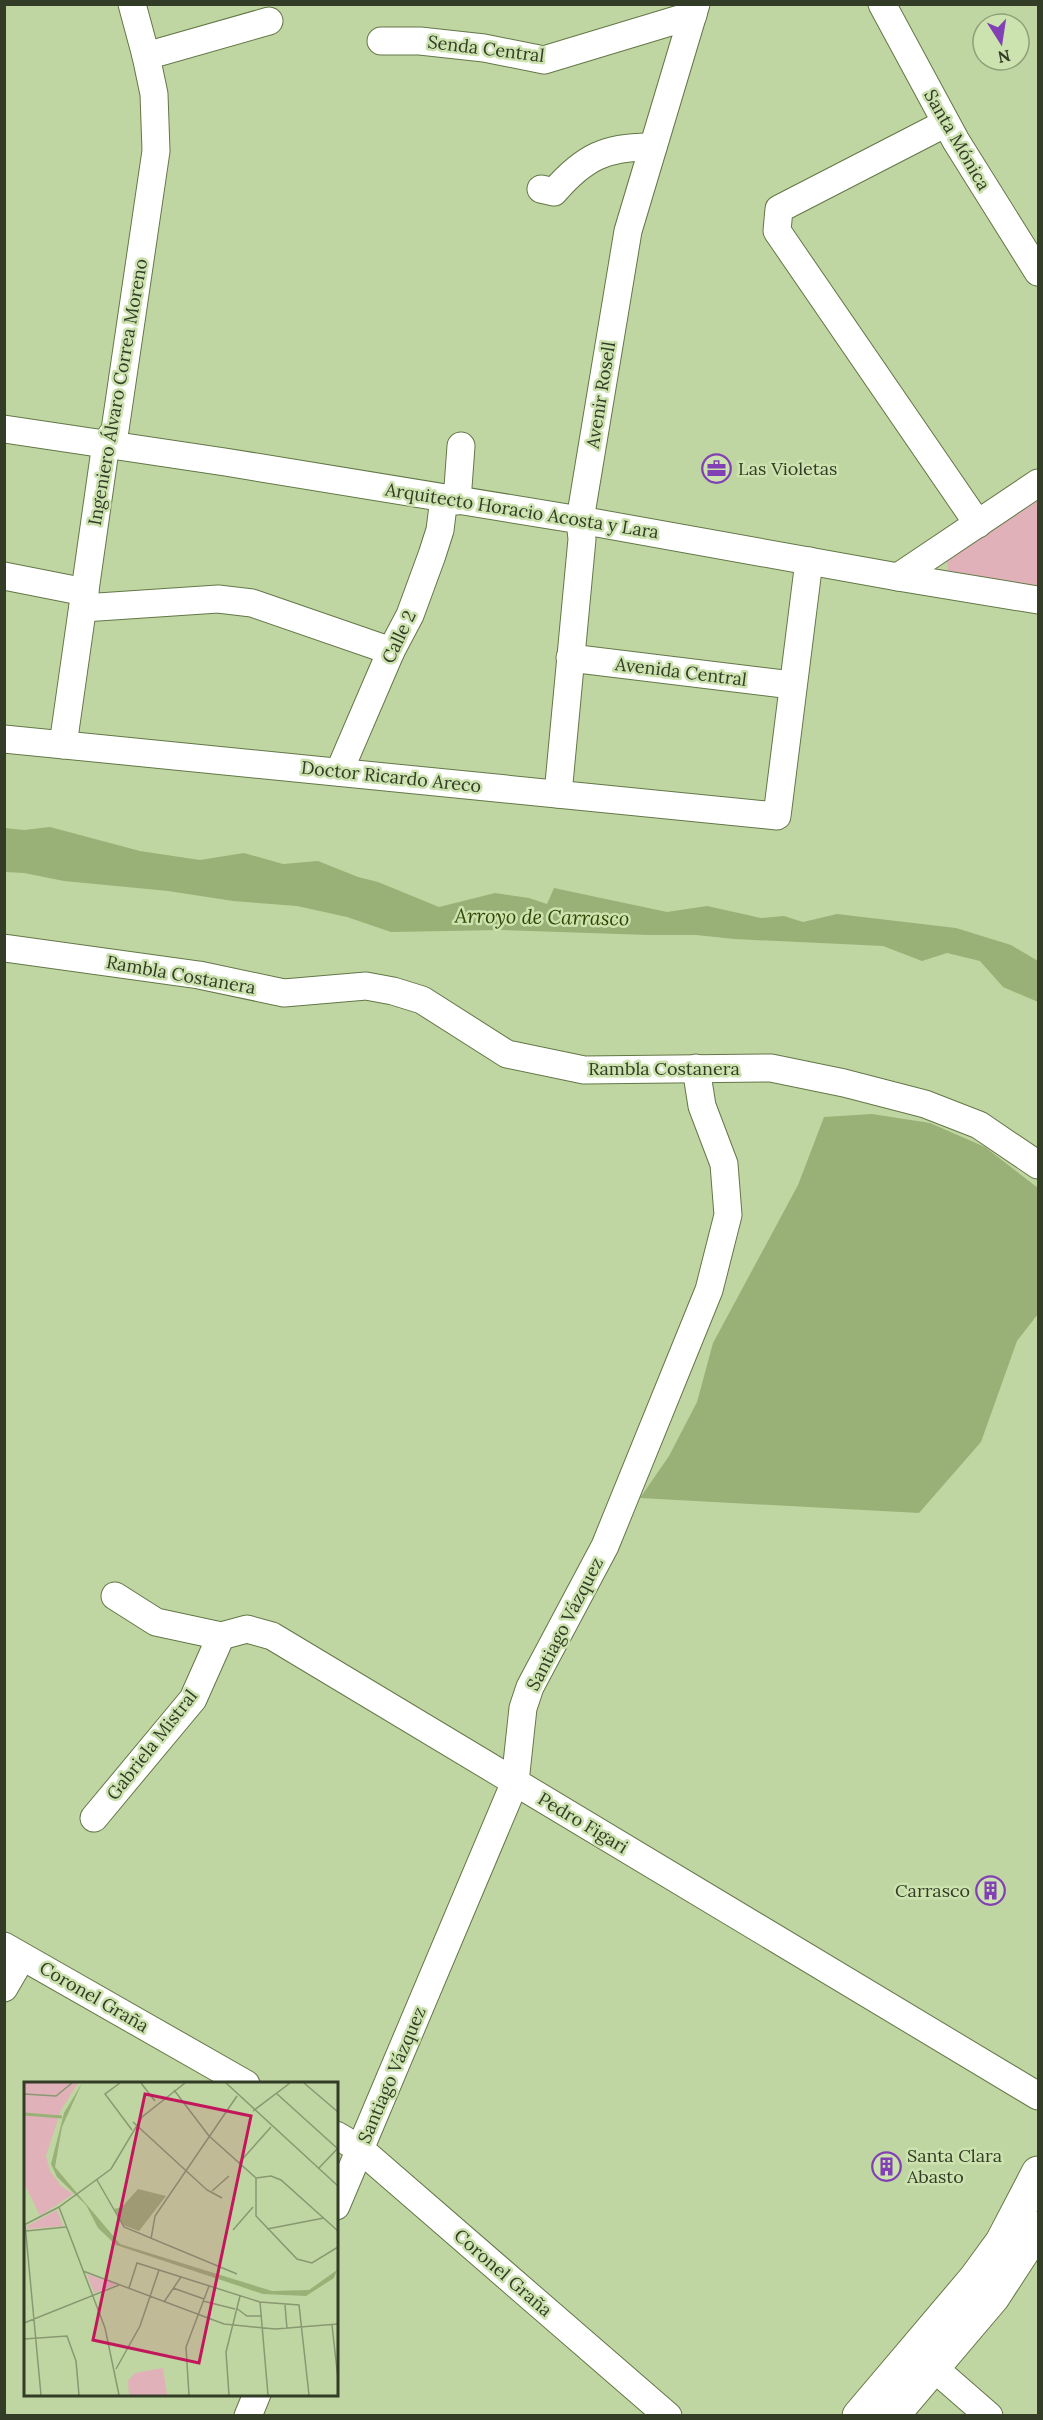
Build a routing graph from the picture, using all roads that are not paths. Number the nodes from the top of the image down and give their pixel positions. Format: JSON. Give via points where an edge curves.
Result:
{"nodes":[{"id":1,"x":132,"y":4,"type":"edge"},
{"id":2,"x":882,"y":4,"type":"edge"},
{"id":3,"x":694,"y":10,"type":"edge"},
{"id":4,"x":268,"y":21,"type":"dead end"},
{"id":5,"x":381,"y":41,"type":"dead end"},
{"id":6,"x":146,"y":56,"type":"junction"},
{"id":7,"x":946,"y":123,"type":"junction"},
{"id":8,"x":653,"y":147,"type":"junction"},
{"id":9,"x":541,"y":189,"type":"dead end"},
{"id":10,"x":1038,"y":272,"type":"edge"},
{"id":11,"x":4,"y":429,"type":"edge"},
{"id":12,"x":106,"y":443,"type":"junction"},
{"id":13,"x":461,"y":446,"type":"dead end"},
{"id":14,"x":1038,"y":483,"type":"edge"},
{"id":15,"x":450,"y":499,"type":"junction"},
{"id":16,"x":580,"y":520,"type":"junction"},
{"id":17,"x":978,"y":524,"type":"junction"},
{"id":18,"x":808,"y":561,"type":"junction"},
{"id":19,"x":4,"y":576,"type":"edge"},
{"id":20,"x":898,"y":577,"type":"junction"},
{"id":21,"x":84,"y":600,"type":"junction"},
{"id":22,"x":1038,"y":600,"type":"edge"},
{"id":23,"x":391,"y":651,"type":"junction"},
{"id":24,"x":570,"y":658,"type":"junction"},
{"id":25,"x":792,"y":685,"type":"junction"},
{"id":26,"x":4,"y":739,"type":"edge"},
{"id":27,"x":63,"y":745,"type":"junction"},
{"id":28,"x":339,"y":772,"type":"junction"},
{"id":29,"x":558,"y":794,"type":"junction"},
{"id":30,"x":4,"y":948,"type":"edge"},
{"id":31,"x":696,"y":1068,"type":"junction"},
{"id":32,"x":1038,"y":1166,"type":"edge"},
{"id":33,"x":115,"y":1596,"type":"dead end"},
{"id":34,"x":221,"y":1636,"type":"junction"},
{"id":35,"x":515,"y":1782,"type":"junction"},
{"id":36,"x":94,"y":1818,"type":"dead end"},
{"id":37,"x":14,"y":1951,"type":"edge"},
{"id":38,"x":4,"y":1988,"type":"edge"},
{"id":39,"x":243,"y":2082,"type":"edge"},
{"id":40,"x":1038,"y":2096,"type":"edge"},
{"id":41,"x":338,"y":2136,"type":"edge"},
{"id":42,"x":360,"y":2149,"type":"junction"},
{"id":43,"x":1038,"y":2173,"type":"edge"},
{"id":44,"x":338,"y":2201,"type":"edge"},
{"id":45,"x":1038,"y":2228,"type":"edge"},
{"id":46,"x":934,"y":2368,"type":"junction"},
{"id":47,"x":255,"y":2396,"type":"edge"},
{"id":48,"x":248,"y":2415,"type":"edge"},
{"id":49,"x":668,"y":2415,"type":"edge"},
{"id":50,"x":859,"y":2415,"type":"edge"},
{"id":51,"x":892,"y":2415,"type":"edge"},
{"id":52,"x":989,"y":2415,"type":"edge"}],
"edges":[{"from":1,"to":6,"type":"street","name":"Ingeniero Álvaro Correa Moreno"},
{"from":2,"to":7,"type":"street","name":"Santa Mónica"},
{"from":3,"to":5,"type":"street","name":"Senda Central","via":[[544,60],[420,40]]},
{"from":3,"to":8,"type":"street","name":"Avenir Rosell"},
{"from":4,"to":6,"type":"street"},
{"from":6,"to":12,"type":"street","name":"Ingeniero Álvaro Correa Moreno","via":[[154,94],[156,150],[115,430]]},
{"from":7,"to":10,"type":"street","name":"Santa Mónica"},
{"from":7,"to":17,"type":"street","via":[[779,208],[777,231]]},
{"from":8,"to":9,"type":"street","via":[[626,146],[593,158],[572,171],[554,192]]},
{"from":8,"to":16,"type":"street","name":"Avenir Rosell","via":[[628,231]]},
{"from":11,"to":12,"type":"street","name":"Arquitecto Horacio Acosta y Lara"},
{"from":12,"to":15,"type":"street","name":"Arquitecto Horacio Acosta y Lara"},
{"from":12,"to":21,"type":"street","name":"Ingeniero Álvaro Correa Moreno"},
{"from":13,"to":15,"type":"street","name":"Calle 2"},
{"from":14,"to":17,"type":"street"},
{"from":15,"to":16,"type":"street","name":"Arquitecto Horacio Acosta y Lara"},
{"from":15,"to":23,"type":"street","name":"Calle 2","via":[[410,615]]},
{"from":16,"to":18,"type":"street","name":"Arquitecto Horacio Acosta y Lara"},
{"from":16,"to":24,"type":"street","name":"Avenir Rosell","via":[[582,539]]},
{"from":17,"to":20,"type":"street"},
{"from":18,"to":20,"type":"street","name":"Arquitecto Horacio Acosta y Lara"},
{"from":18,"to":25,"type":"street"},
{"from":19,"to":21,"type":"street"},
{"from":20,"to":22,"type":"street","name":"Arquitecto Horacio Acosta y Lara"},
{"from":21,"to":23,"type":"street","via":[[218,599],[252,603]]},
{"from":21,"to":27,"type":"street","name":"Ingeniero Álvaro Correa Moreno"},
{"from":23,"to":28,"type":"street","name":"Calle 2"},
{"from":24,"to":25,"type":"street","name":"Avenida Central"},
{"from":24,"to":29,"type":"street","name":"Avenir Rosell"},
{"from":25,"to":29,"type":"street","name":"Doctor Ricardo Areco","via":[[777,816]]},
{"from":26,"to":27,"type":"street","name":"Doctor Ricardo Areco"},
{"from":27,"to":28,"type":"street","name":"Doctor Ricardo Areco"},
{"from":28,"to":29,"type":"street","name":"Doctor Ricardo Areco"},
{"from":30,"to":31,"type":"street","name":"Rambla Costanera","via":[[199,975],[284,993],[366,986],[393,990],[422,1000],[507,1054],[584,1070]]},
{"from":31,"to":32,"type":"street","name":"Rambla Costanera","via":[[771,1068],[925,1104],[979,1125]]},
{"from":31,"to":35,"type":"street","name":"Santiago Vázquez","via":[[702,1106],[724,1164],[728,1215],[709,1290],[604,1546],[530,1687],[523,1708]]},
{"from":33,"to":34,"type":"street","name":"Pedro Figari","via":[[156,1622]]},
{"from":34,"to":35,"type":"street","name":"Pedro Figari","via":[[247,1629],[272,1636]]},
{"from":34,"to":36,"type":"street","name":"Gabriela Mistral","via":[[193,1699]]},
{"from":35,"to":40,"type":"street","name":"Pedro Figari"},
{"from":35,"to":42,"type":"street","name":"Santiago Vázquez"},
{"from":37,"to":38,"type":"street"},
{"from":37,"to":39,"type":"street","name":"Coronel Graña"},
{"from":41,"to":42,"type":"street","name":"Coronel Graña"},
{"from":42,"to":44,"type":"street","name":"Santiago Vázquez"},
{"from":42,"to":49,"type":"street","name":"Coronel Graña"},
{"from":43,"to":50,"type":"main road","via":[[1002,2242],[975,2279]]},
{"from":45,"to":46,"type":"main road","via":[[993,2297]]},
{"from":46,"to":51,"type":"main road"},
{"from":46,"to":52,"type":"street"},
{"from":47,"to":48,"type":"street"}]}
